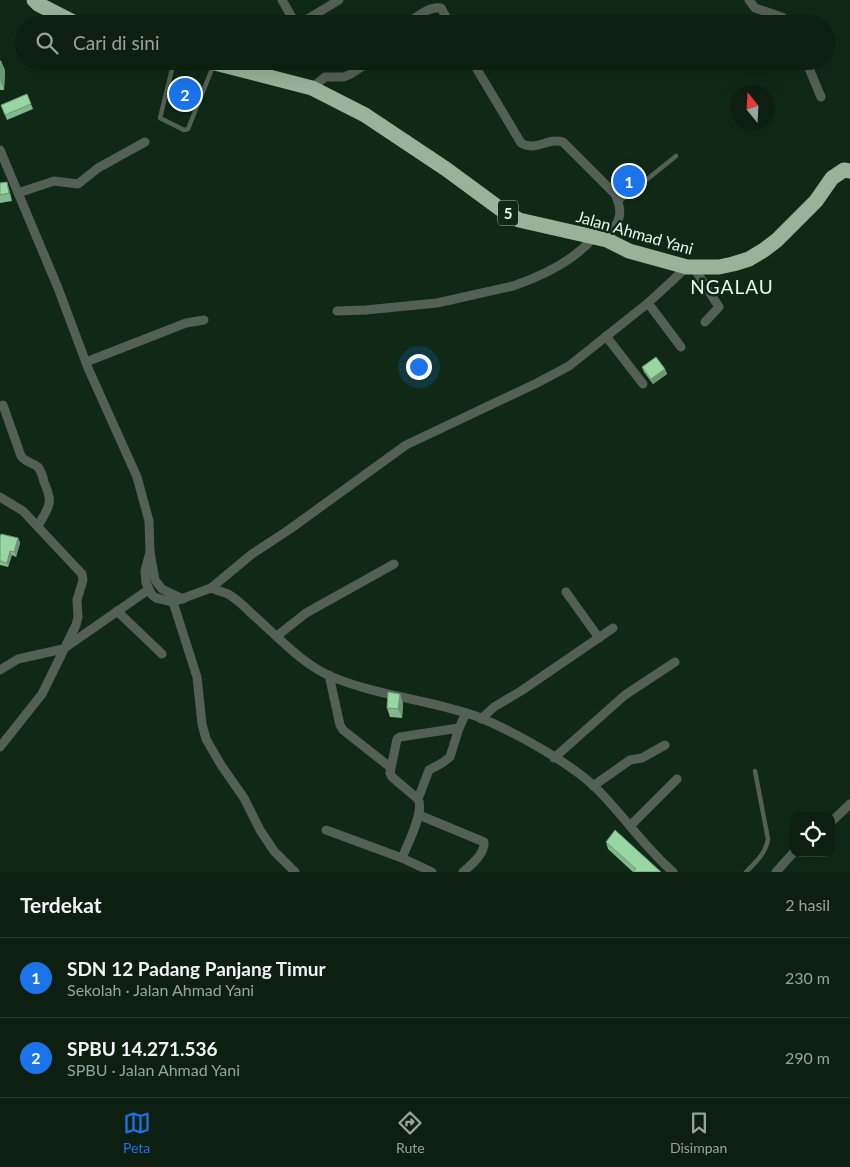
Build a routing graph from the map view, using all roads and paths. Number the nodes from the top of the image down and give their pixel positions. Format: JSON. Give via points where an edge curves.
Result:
{"nodes":[{"id":1,"x":34,"y":0,"type":"edge"},
{"id":2,"x":282,"y":0,"type":"edge"},
{"id":3,"x":338,"y":0,"type":"edge"},
{"id":4,"x":749,"y":0,"type":"edge"},
{"id":5,"x":440,"y":4,"type":"edge"},
{"id":6,"x":59,"y":15,"type":"edge"},
{"id":7,"x":291,"y":15,"type":"edge"},
{"id":8,"x":314,"y":15,"type":"edge"},
{"id":9,"x":420,"y":15,"type":"edge"},
{"id":10,"x":776,"y":15,"type":"edge"},
{"id":11,"x":172,"y":70,"type":"edge"},
{"id":12,"x":208,"y":70,"type":"edge"},
{"id":13,"x":242,"y":70,"type":"edge"},
{"id":14,"x":357,"y":70,"type":"edge"},
{"id":15,"x":477,"y":70,"type":"edge"},
{"id":16,"x":810,"y":70,"type":"edge"},
{"id":17,"x":312,"y":88,"type":"junction"},
{"id":18,"x":821,"y":97,"type":"dead end"},
{"id":19,"x":145,"y":142,"type":"dead end"},
{"id":20,"x":0,"y":150,"type":"edge"},
{"id":21,"x":676,"y":156,"type":"dead end"},
{"id":22,"x":850,"y":171,"type":"edge"},
{"id":23,"x":18,"y":193,"type":"junction"},
{"id":24,"x":619,"y":202,"type":"junction"},
{"id":25,"x":600,"y":239,"type":"junction"},
{"id":26,"x":691,"y":267,"type":"junction"},
{"id":27,"x":648,"y":303,"type":"junction"},
{"id":28,"x":337,"y":311,"type":"dead end"},
{"id":29,"x":204,"y":320,"type":"dead end"},
{"id":30,"x":705,"y":322,"type":"dead end"},
{"id":31,"x":606,"y":336,"type":"junction"},
{"id":32,"x":681,"y":347,"type":"dead end"},
{"id":33,"x":86,"y":362,"type":"junction"},
{"id":34,"x":643,"y":384,"type":"dead end"},
{"id":35,"x":3,"y":405,"type":"dead end"},
{"id":36,"x":0,"y":497,"type":"edge"},
{"id":37,"x":38,"y":526,"type":"junction"},
{"id":38,"x":150,"y":552,"type":"junction"},
{"id":39,"x":394,"y":564,"type":"dead end"},
{"id":40,"x":210,"y":588,"type":"junction"},
{"id":41,"x":148,"y":590,"type":"junction"},
{"id":42,"x":566,"y":592,"type":"dead end"},
{"id":43,"x":183,"y":599,"type":"junction"},
{"id":44,"x":174,"y":602,"type":"junction"},
{"id":45,"x":117,"y":611,"type":"junction"},
{"id":46,"x":613,"y":628,"type":"dead end"},
{"id":47,"x":277,"y":636,"type":"junction"},
{"id":48,"x":599,"y":638,"type":"junction"},
{"id":49,"x":64,"y":649,"type":"junction"},
{"id":50,"x":162,"y":654,"type":"dead end"},
{"id":51,"x":675,"y":662,"type":"dead end"},
{"id":52,"x":0,"y":670,"type":"edge"},
{"id":53,"x":329,"y":675,"type":"junction"},
{"id":54,"x":466,"y":714,"type":"junction"},
{"id":55,"x":481,"y":718,"type":"junction"},
{"id":56,"x":459,"y":728,"type":"junction"},
{"id":57,"x":665,"y":745,"type":"dead end"},
{"id":58,"x":0,"y":747,"type":"edge"},
{"id":59,"x":554,"y":758,"type":"junction"},
{"id":60,"x":390,"y":767,"type":"junction"},
{"id":61,"x":755,"y":771,"type":"dead end"},
{"id":62,"x":677,"y":779,"type":"dead end"},
{"id":63,"x":593,"y":786,"type":"junction"},
{"id":64,"x":418,"y":799,"type":"junction"},
{"id":65,"x":850,"y":804,"type":"edge"},
{"id":66,"x":419,"y":815,"type":"junction"},
{"id":67,"x":835,"y":818,"type":"edge"},
{"id":68,"x":630,"y":826,"type":"junction"},
{"id":69,"x":326,"y":830,"type":"dead end"},
{"id":70,"x":790,"y":856,"type":"edge"},
{"id":71,"x":402,"y":858,"type":"junction"},
{"id":72,"x":295,"y":872,"type":"edge"},
{"id":73,"x":432,"y":872,"type":"edge"},
{"id":74,"x":463,"y":872,"type":"edge"},
{"id":75,"x":673,"y":872,"type":"edge"},
{"id":76,"x":746,"y":872,"type":"edge"},
{"id":77,"x":776,"y":872,"type":"edge"}],
"edges":[{"from":1,"to":6,"type":"highway"},
{"from":2,"to":7,"type":"street"},
{"from":3,"to":8,"type":"street"},
{"from":4,"to":10,"type":"street","via":[[755,8]]},
{"from":5,"to":9,"type":"street"},
{"from":11,"to":12,"type":"lane","via":[[159,116],[184,130],[188,129]]},
{"from":13,"to":17,"type":"highway","name":"Jalan Ahmad Yani","number":"5"},
{"from":14,"to":17,"type":"street","via":[[343,77],[325,77]]},
{"from":15,"to":24,"type":"street","via":[[520,143],[533,147],[558,140],[563,142],[615,194]]},
{"from":16,"to":18,"type":"street"},
{"from":17,"to":25,"type":"highway","name":"Jalan Ahmad Yani","number":"5","via":[[364,115],[518,220]]},
{"from":19,"to":23,"type":"street","via":[[98,168],[78,184],[54,181]]},
{"from":20,"to":23,"type":"street"},
{"from":21,"to":24,"type":"lane"},
{"from":22,"to":26,"type":"highway","name":"Jalan Ahmad Yani","number":"5","via":[[844,170],[832,178],[816,201],[764,250],[733,264]]},
{"from":23,"to":33,"type":"street"},
{"from":24,"to":25,"type":"street","via":[[620,220]]},
{"from":25,"to":26,"type":"highway","name":"Jalan Ahmad Yani","number":"5","via":[[629,251]]},
{"from":25,"to":28,"type":"street","via":[[513,286],[437,303]]},
{"from":26,"to":27,"type":"street"},
{"from":26,"to":30,"type":"street","via":[[719,307]]},
{"from":27,"to":31,"type":"street"},
{"from":27,"to":32,"type":"street"},
{"from":29,"to":33,"type":"street","via":[[186,323]]},
{"from":31,"to":34,"type":"street"},
{"from":31,"to":40,"type":"street","via":[[568,366],[537,383],[406,445],[252,554]]},
{"from":33,"to":38,"type":"street","via":[[137,477],[149,522]]},
{"from":35,"to":37,"type":"street","via":[[22,456],[39,469],[50,496],[50,504]]},
{"from":36,"to":37,"type":"street","via":[[23,511]]},
{"from":37,"to":49,"type":"street","via":[[83,577],[77,600],[78,621]]},
{"from":38,"to":41,"type":"street","via":[[145,571]]},
{"from":38,"to":43,"type":"street","via":[[155,580],[162,589]]},
{"from":39,"to":47,"type":"street","via":[[306,613]]},
{"from":40,"to":43,"type":"street"},
{"from":40,"to":47,"type":"street","via":[[234,598]]},
{"from":41,"to":44,"type":"street","via":[[156,598]]},
{"from":41,"to":45,"type":"street"},
{"from":42,"to":48,"type":"street"},
{"from":43,"to":44,"type":"street"},
{"from":44,"to":72,"type":"street","via":[[197,677],[206,739],[274,851]]},
{"from":45,"to":49,"type":"street"},
{"from":45,"to":50,"type":"street"},
{"from":46,"to":48,"type":"street"},
{"from":47,"to":53,"type":"street","via":[[302,659]]},
{"from":48,"to":55,"type":"street"},
{"from":49,"to":52,"type":"street","via":[[18,659]]},
{"from":49,"to":58,"type":"street","via":[[42,694]]},
{"from":51,"to":59,"type":"street","via":[[625,695]]},
{"from":53,"to":54,"type":"street","via":[[384,694]]},
{"from":53,"to":60,"type":"street","via":[[343,730]]},
{"from":54,"to":55,"type":"street"},
{"from":54,"to":56,"type":"street"},
{"from":55,"to":59,"type":"street"},
{"from":56,"to":60,"type":"street","via":[[400,737]]},
{"from":56,"to":64,"type":"street","via":[[450,757],[429,770]]},
{"from":57,"to":63,"type":"street","via":[[642,758],[630,760]]},
{"from":59,"to":63,"type":"street"},
{"from":60,"to":64,"type":"street","via":[[392,777]]},
{"from":61,"to":76,"type":"lane","via":[[768,839],[763,853]]},
{"from":62,"to":68,"type":"street"},
{"from":63,"to":68,"type":"street"},
{"from":64,"to":66,"type":"street","via":[[421,805]]},
{"from":65,"to":67,"type":"street"},
{"from":66,"to":71,"type":"street"},
{"from":66,"to":74,"type":"street","via":[[484,842],[485,846],[475,861]]},
{"from":68,"to":75,"type":"street","via":[[655,857]]},
{"from":69,"to":71,"type":"street"},
{"from":70,"to":77,"type":"street"},
{"from":71,"to":73,"type":"street"}]}
